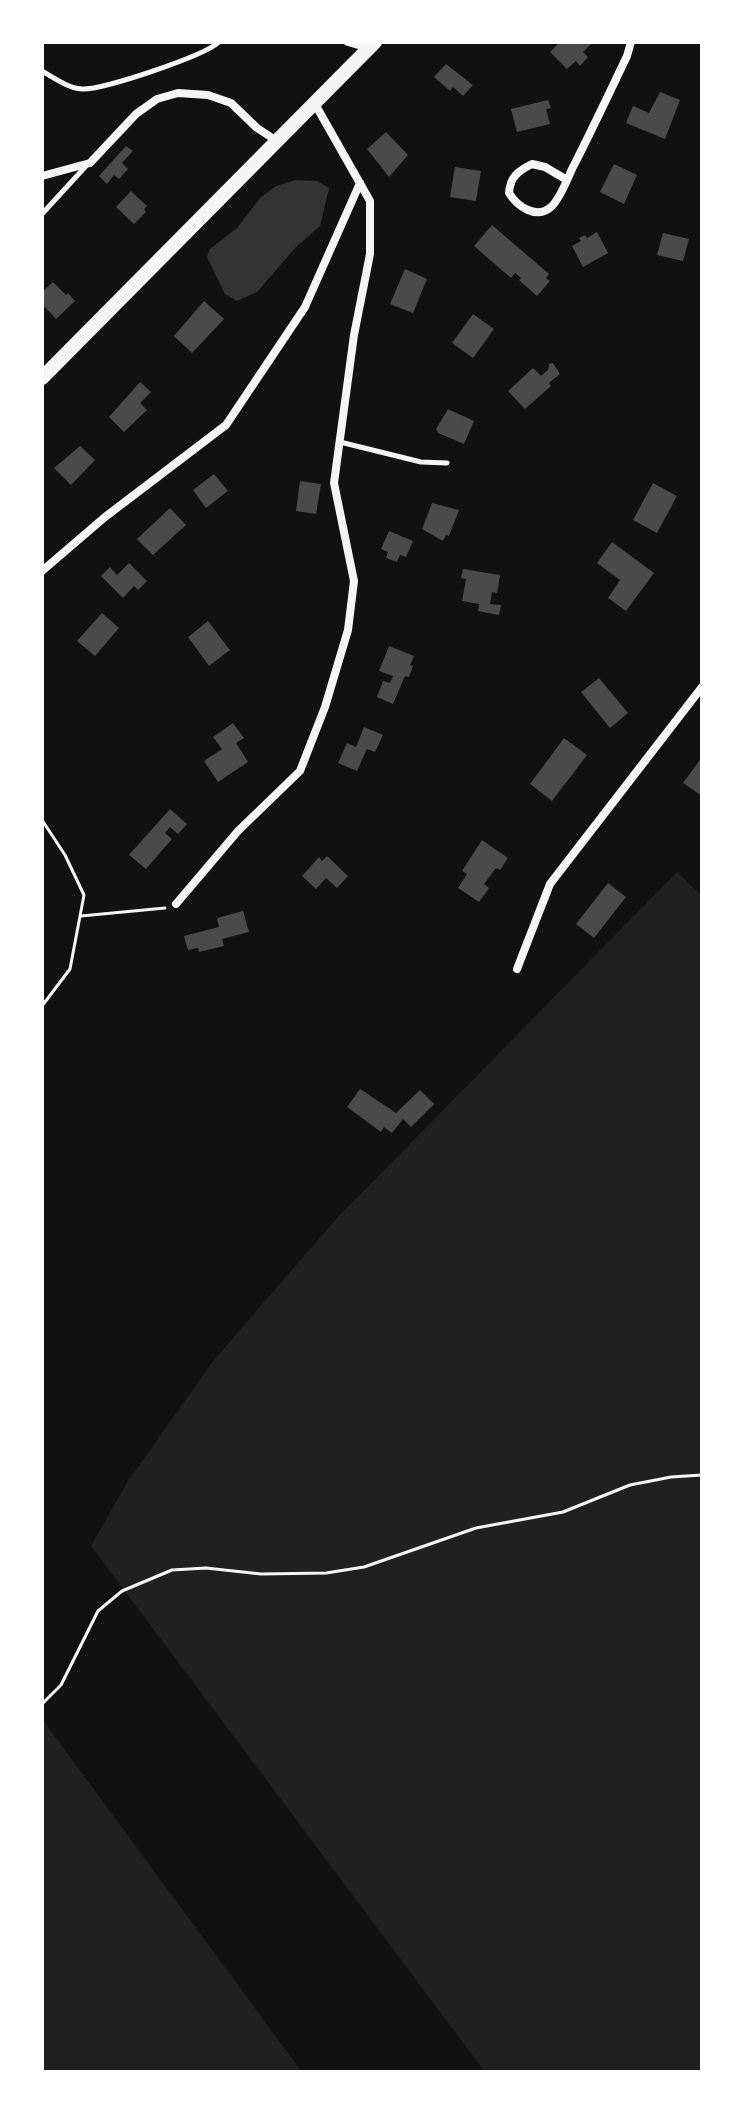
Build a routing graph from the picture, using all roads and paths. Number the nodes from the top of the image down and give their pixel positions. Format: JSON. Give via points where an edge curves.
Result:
{"nodes":[{"id":1,"x":219,"y":42,"type":"edge"},
{"id":2,"x":348,"y":42,"type":"edge"},
{"id":3,"x":631,"y":42,"type":"edge"},
{"id":4,"x":372,"y":45,"type":"edge"},
{"id":5,"x":42,"y":71,"type":"edge"},
{"id":6,"x":315,"y":104,"type":"junction"},
{"id":7,"x":279,"y":141,"type":"junction"},
{"id":8,"x":90,"y":163,"type":"junction"},
{"id":9,"x":42,"y":176,"type":"edge"},
{"id":10,"x":567,"y":180,"type":"junction"},
{"id":11,"x":360,"y":183,"type":"junction"},
{"id":12,"x":42,"y":214,"type":"edge"},
{"id":13,"x":42,"y":378,"type":"edge"},
{"id":14,"x":339,"y":442,"type":"junction"},
{"id":15,"x":447,"y":463,"type":"dead end"},
{"id":16,"x":42,"y":571,"type":"edge"},
{"id":17,"x":702,"y":687,"type":"edge"},
{"id":18,"x":42,"y":820,"type":"edge"},
{"id":19,"x":176,"y":904,"type":"joint"},
{"id":20,"x":80,"y":916,"type":"junction"},
{"id":21,"x":517,"y":969,"type":"dead end"},
{"id":22,"x":42,"y":1006,"type":"edge"},
{"id":23,"x":702,"y":1475,"type":"edge"},
{"id":24,"x":42,"y":1704,"type":"edge"}],
"edges":[{"from":1,"to":5,"type":"lane","via":[[180,62],[106,86],[83,89]]},
{"from":2,"to":4,"type":"street"},
{"from":3,"to":10,"type":"street"},
{"from":4,"to":6,"type":"street"},
{"from":6,"to":7,"type":"street"},
{"from":6,"to":11,"type":"street"},
{"from":7,"to":8,"type":"street","via":[[231,103],[178,93],[157,99],[136,114]]},
{"from":7,"to":13,"type":"street"},
{"from":8,"to":9,"type":"street"},
{"from":8,"to":12,"type":"lane"},
{"from":10,"to":10,"type":"street","via":[[551,207],[540,212],[524,209],[509,193],[519,170],[532,164]]},
{"from":11,"to":14,"type":"street","via":[[370,201],[370,254]]},
{"from":11,"to":16,"type":"street","via":[[305,307],[226,425]]},
{"from":14,"to":15,"type":"lane"},
{"from":14,"to":19,"type":"street","via":[[334,483],[354,581],[348,630],[325,707],[300,771],[238,831]]},
{"from":17,"to":21,"type":"street","via":[[550,884]]},
{"from":18,"to":20,"type":"path","via":[[84,895]]},
{"from":19,"to":20,"type":"path"},
{"from":20,"to":22,"type":"path","via":[[70,969]]},
{"from":23,"to":24,"type":"path","via":[[630,1485],[563,1512],[476,1528],[364,1567],[326,1573],[172,1570],[122,1591],[98,1611],[61,1685]]}]}
